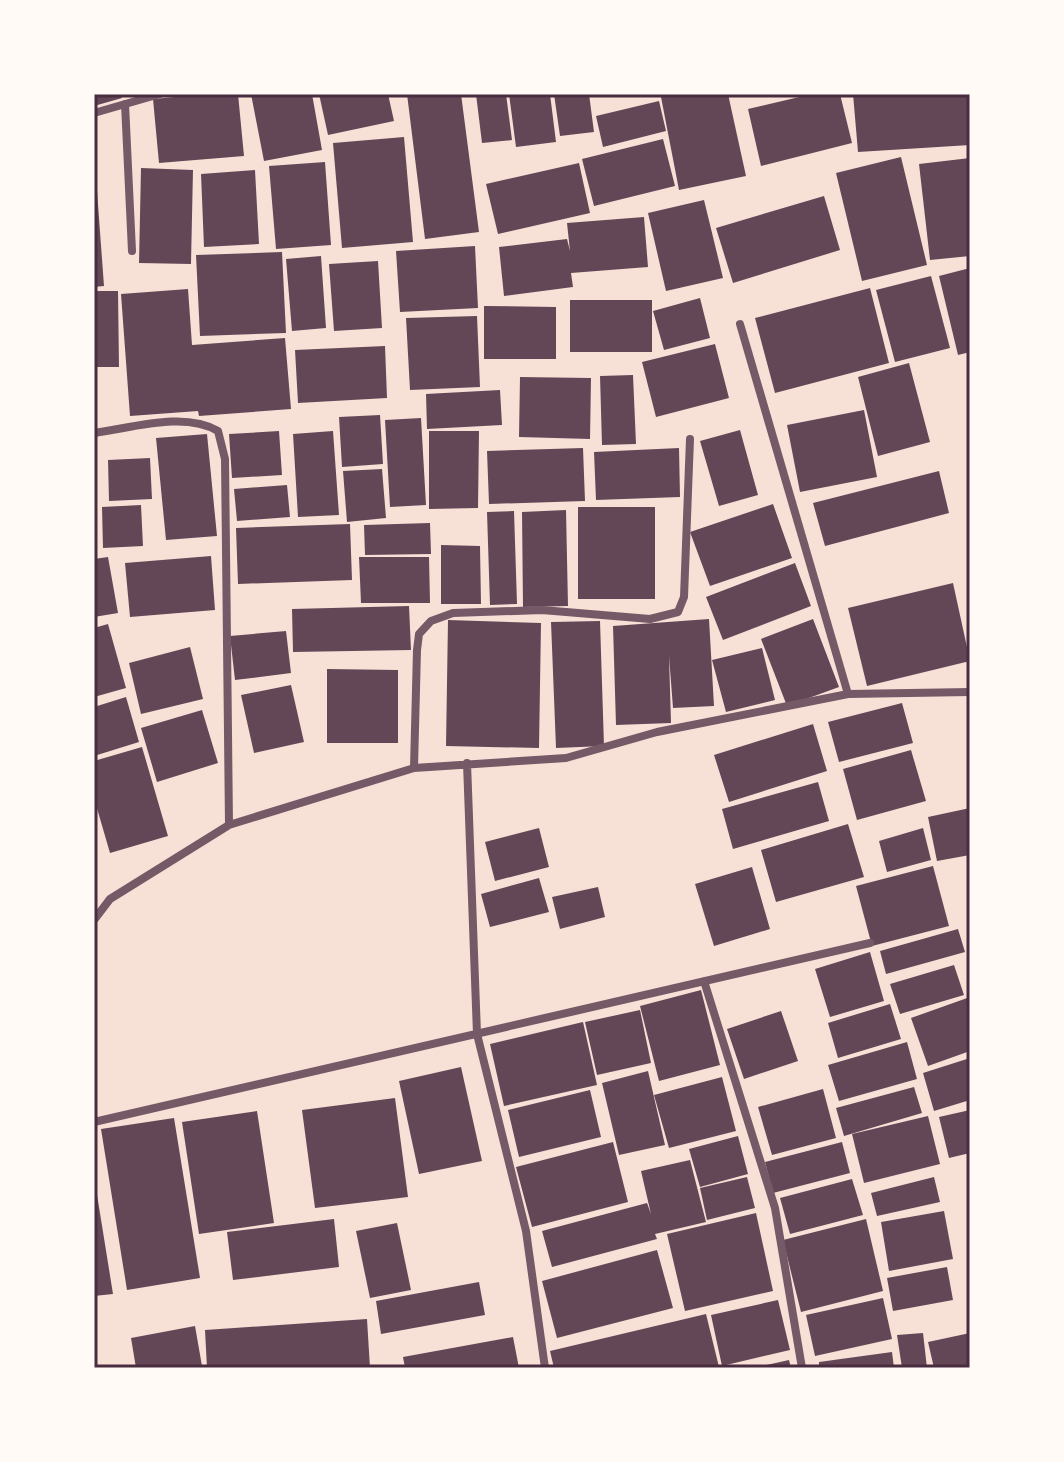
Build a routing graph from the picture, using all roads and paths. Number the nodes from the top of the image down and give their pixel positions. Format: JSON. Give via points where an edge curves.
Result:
{"nodes":[{"id":1,"x":160,"y":94,"type":"edge"},
{"id":2,"x":125,"y":104,"type":"junction"},
{"id":3,"x":94,"y":113,"type":"edge"},
{"id":4,"x":132,"y":251,"type":"dead end"},
{"id":5,"x":740,"y":324,"type":"dead end"},
{"id":6,"x":94,"y":433,"type":"edge"},
{"id":7,"x":690,"y":439,"type":"dead end"},
{"id":8,"x":970,"y":692,"type":"edge"},
{"id":9,"x":848,"y":694,"type":"junction"},
{"id":10,"x":467,"y":763,"type":"junction"},
{"id":11,"x":414,"y":768,"type":"junction"},
{"id":12,"x":229,"y":825,"type":"junction"},
{"id":13,"x":94,"y":920,"type":"edge"},
{"id":14,"x":870,"y":943,"type":"dead end"},
{"id":15,"x":704,"y":981,"type":"junction"},
{"id":16,"x":477,"y":1034,"type":"junction"},
{"id":17,"x":94,"y":1122,"type":"edge"},
{"id":18,"x":545,"y":1368,"type":"edge"},
{"id":19,"x":802,"y":1368,"type":"edge"}],
"edges":[{"from":1,"to":2,"type":"street"},
{"from":2,"to":3,"type":"street"},
{"from":2,"to":4,"type":"street"},
{"from":5,"to":9,"type":"street"},
{"from":6,"to":12,"type":"street","via":[[179,422],[204,423],[218,431],[225,459]]},
{"from":7,"to":11,"type":"street","via":[[684,597],[678,612],[650,619],[542,610],[453,613],[431,621],[419,634],[417,650]]},
{"from":8,"to":9,"type":"street"},
{"from":9,"to":10,"type":"street","via":[[657,732],[566,758]]},
{"from":10,"to":11,"type":"street"},
{"from":10,"to":16,"type":"street"},
{"from":11,"to":12,"type":"street"},
{"from":12,"to":13,"type":"street","via":[[110,899]]},
{"from":14,"to":15,"type":"street"},
{"from":15,"to":16,"type":"street"},
{"from":15,"to":19,"type":"street","via":[[775,1208]]},
{"from":16,"to":17,"type":"street"},
{"from":16,"to":18,"type":"street","via":[[526,1231]]}]}
